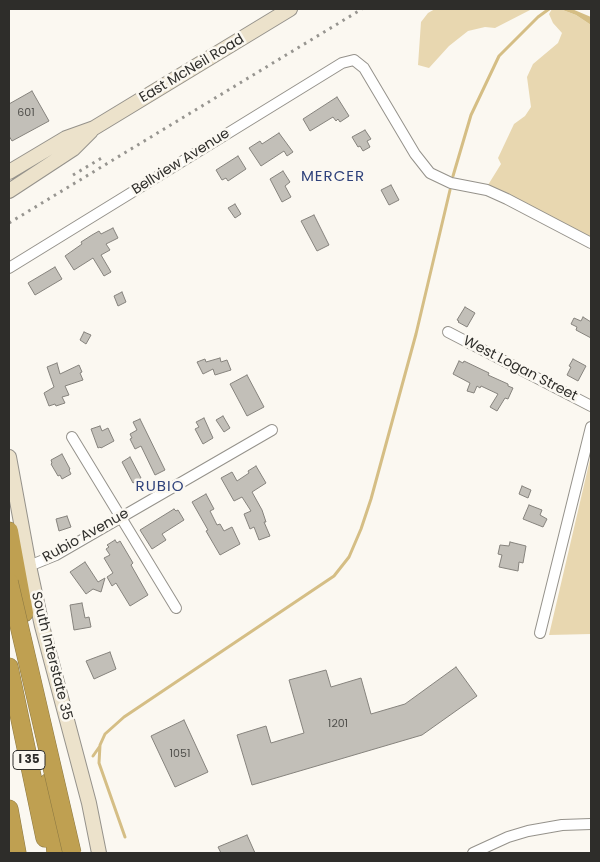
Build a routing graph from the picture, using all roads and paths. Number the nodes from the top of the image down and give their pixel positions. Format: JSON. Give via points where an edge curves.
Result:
{"nodes":[{"id":1,"x":290,"y":9,"type":"edge"},
{"id":2,"x":94,"y":128,"type":"junction"},
{"id":3,"x":9,"y":172,"type":"edge"},
{"id":4,"x":9,"y":191,"type":"edge"},
{"id":5,"x":591,"y":243,"type":"edge"},
{"id":6,"x":9,"y":268,"type":"edge"},
{"id":7,"x":448,"y":332,"type":"dead end"},
{"id":8,"x":591,"y":406,"type":"edge"},
{"id":9,"x":591,"y":428,"type":"edge"},
{"id":10,"x":272,"y":430,"type":"dead end"},
{"id":11,"x":72,"y":438,"type":"dead end"},
{"id":12,"x":9,"y":457,"type":"edge"},
{"id":13,"x":120,"y":517,"type":"junction"},
{"id":14,"x":9,"y":531,"type":"edge"},
{"id":15,"x":29,"y":566,"type":"junction"},
{"id":16,"x":9,"y":582,"type":"edge"},
{"id":17,"x":176,"y":608,"type":"dead end"},
{"id":18,"x":540,"y":633,"type":"dead end"},
{"id":19,"x":9,"y":667,"type":"edge"},
{"id":20,"x":9,"y":809,"type":"edge"},
{"id":21,"x":591,"y":824,"type":"edge"},
{"id":22,"x":17,"y":853,"type":"edge"},
{"id":23,"x":49,"y":853,"type":"edge"},
{"id":24,"x":56,"y":853,"type":"edge"},
{"id":25,"x":72,"y":853,"type":"edge"},
{"id":26,"x":99,"y":853,"type":"edge"},
{"id":27,"x":472,"y":853,"type":"edge"}],
"edges":[{"from":1,"to":2,"type":"street","name":"East McNeil Road"},
{"from":2,"to":3,"type":"street","name":"East McNeil Road","via":[[66,138]]},
{"from":2,"to":4,"type":"street","name":"East McNeil Road","via":[[73,149]]},
{"from":5,"to":6,"type":"street","name":"Bellview Avenue","via":[[507,198],[487,190],[451,183],[430,173],[415,154],[364,68],[354,60],[342,62]]},
{"from":7,"to":8,"type":"street","name":"West Logan Street"},
{"from":9,"to":18,"type":"street"},
{"from":10,"to":13,"type":"street","name":"Rubio Avenue"},
{"from":11,"to":13,"type":"street"},
{"from":12,"to":15,"type":"street","name":"South Interstate 35"},
{"from":13,"to":15,"type":"street","name":"Rubio Avenue"},
{"from":13,"to":17,"type":"street"},
{"from":14,"to":24,"type":"highway","via":[[34,666]]},
{"from":15,"to":26,"type":"street","name":"South Interstate 35"},
{"from":16,"to":25,"type":"highway","bridge":true},
{"from":19,"to":23,"type":"highway","number":"I 35"},
{"from":20,"to":22,"type":"highway"},
{"from":21,"to":27,"type":"street","via":[[528,831]]}]}
